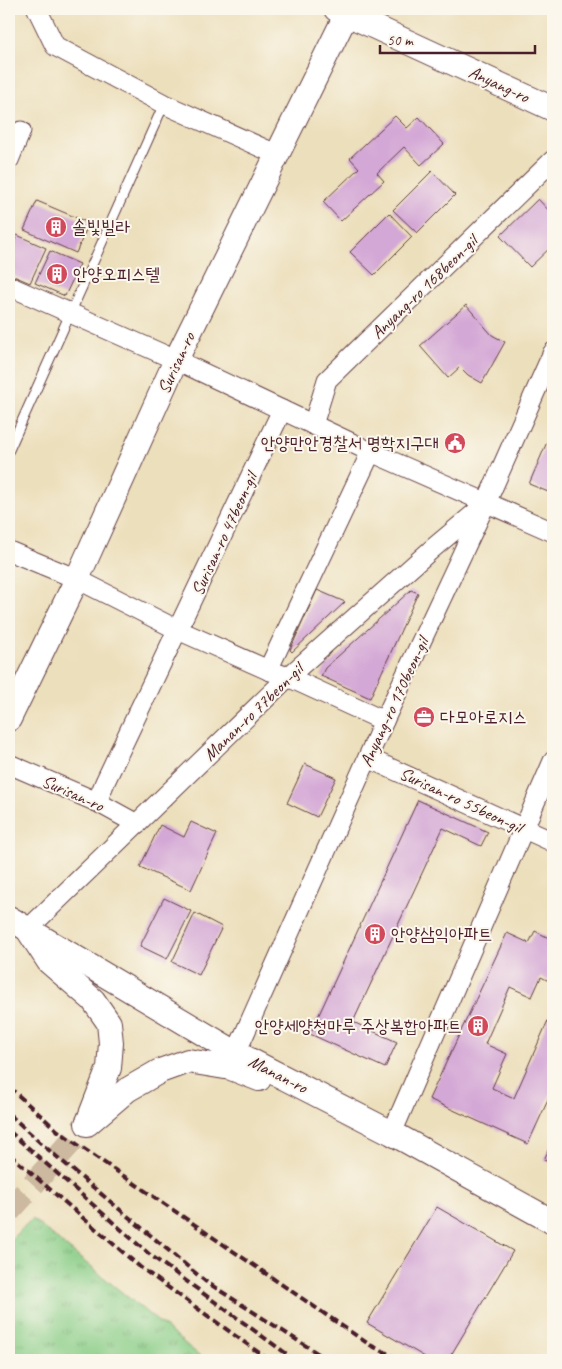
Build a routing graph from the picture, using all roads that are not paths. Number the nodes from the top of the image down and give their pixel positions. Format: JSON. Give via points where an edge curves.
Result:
{"nodes":[{"id":1,"x":37,"y":9,"type":"edge"},
{"id":2,"x":344,"y":10,"type":"edge"},
{"id":3,"x":164,"y":104,"type":"junction"},
{"id":4,"x":553,"y":109,"type":"edge"},
{"id":5,"x":21,"y":132,"type":"dead end"},
{"id":6,"x":278,"y":155,"type":"junction"},
{"id":7,"x":9,"y":160,"type":"edge"},
{"id":8,"x":553,"y":160,"type":"edge"},
{"id":9,"x":9,"y":286,"type":"edge"},
{"id":10,"x":70,"y":313,"type":"junction"},
{"id":11,"x":553,"y":352,"type":"edge"},
{"id":12,"x":176,"y":360,"type":"junction"},
{"id":13,"x":282,"y":410,"type":"junction"},
{"id":14,"x":313,"y":425,"type":"junction"},
{"id":15,"x":9,"y":450,"type":"edge"},
{"id":16,"x":370,"y":452,"type":"junction"},
{"id":17,"x":486,"y":503,"type":"junction"},
{"id":18,"x":553,"y":532,"type":"edge"},
{"id":19,"x":9,"y":551,"type":"edge"},
{"id":20,"x":77,"y":580,"type":"junction"},
{"id":21,"x":178,"y":630,"type":"junction"},
{"id":22,"x":268,"y":670,"type":"junction"},
{"id":23,"x":288,"y":677,"type":"junction"},
{"id":24,"x":9,"y":719,"type":"edge"},
{"id":25,"x":384,"y":722,"type":"junction"},
{"id":26,"x":368,"y":758,"type":"junction"},
{"id":27,"x":553,"y":761,"type":"edge"},
{"id":28,"x":9,"y":764,"type":"edge"},
{"id":29,"x":97,"y":802,"type":"junction"},
{"id":30,"x":137,"y":824,"type":"junction"},
{"id":31,"x":523,"y":828,"type":"junction"},
{"id":32,"x":553,"y":842,"type":"edge"},
{"id":33,"x":18,"y":923,"type":"edge"},
{"id":34,"x":236,"y":1052,"type":"junction"},
{"id":35,"x":310,"y":1090,"type":"junction"},
{"id":36,"x":392,"y":1133,"type":"junction"},
{"id":37,"x":553,"y":1222,"type":"edge"}],
"edges":[{"from":1,"to":3,"type":"street","via":[[55,46]]},
{"from":2,"to":4,"type":"street","name":"Anyang-ro"},
{"from":2,"to":6,"type":"street","name":"Surisan-ro"},
{"from":3,"to":6,"type":"street"},
{"from":3,"to":10,"type":"lane"},
{"from":5,"to":7,"type":"street"},
{"from":6,"to":12,"type":"street","name":"Surisan-ro"},
{"from":8,"to":14,"type":"street","name":"Anyang-ro 168beon-gil","via":[[327,380]]},
{"from":9,"to":10,"type":"street"},
{"from":10,"to":12,"type":"street"},
{"from":10,"to":15,"type":"lane"},
{"from":11,"to":17,"type":"street","name":"Anyang-ro 170beon-gil"},
{"from":12,"to":13,"type":"street"},
{"from":12,"to":20,"type":"street","name":"Surisan-ro"},
{"from":13,"to":14,"type":"street"},
{"from":13,"to":21,"type":"street","name":"Surisan-ro 47beon-gil"},
{"from":14,"to":16,"type":"street"},
{"from":16,"to":17,"type":"street"},
{"from":16,"to":22,"type":"street"},
{"from":17,"to":18,"type":"street"},
{"from":17,"to":23,"type":"street","name":"Manan-ro 77beon-gil"},
{"from":17,"to":25,"type":"street","name":"Anyang-ro 170beon-gil"},
{"from":19,"to":20,"type":"street"},
{"from":20,"to":21,"type":"street"},
{"from":20,"to":24,"type":"street","name":"Surisan-ro"},
{"from":21,"to":22,"type":"street"},
{"from":21,"to":29,"type":"street"},
{"from":22,"to":23,"type":"street"},
{"from":23,"to":25,"type":"street"},
{"from":23,"to":30,"type":"street","name":"Manan-ro 77beon-gil"},
{"from":25,"to":26,"type":"street","name":"Anyang-ro 170beon-gil"},
{"from":26,"to":31,"type":"street","name":"Surisan-ro 55beon-gil"},
{"from":26,"to":34,"type":"street","name":"Anyang-ro 170beon-gil"},
{"from":27,"to":31,"type":"street"},
{"from":28,"to":29,"type":"street","name":"Surisan-ro"},
{"from":29,"to":30,"type":"street","name":"Surisan-ro"},
{"from":30,"to":33,"type":"street","name":"Manan-ro 77beon-gil"},
{"from":31,"to":32,"type":"street","name":"Surisan-ro 55beon-gil"},
{"from":31,"to":36,"type":"street"},
{"from":33,"to":34,"type":"street","name":"Manan-ro"},
{"from":33,"to":35,"type":"street","via":[[49,962],[93,1000],[109,1023],[109,1068],[87,1124],[127,1090],[160,1071],[188,1062],[231,1068],[277,1087]]},
{"from":34,"to":35,"type":"street","name":"Manan-ro"},
{"from":35,"to":36,"type":"street","name":"Manan-ro"},
{"from":36,"to":37,"type":"street","name":"Manan-ro"}]}
